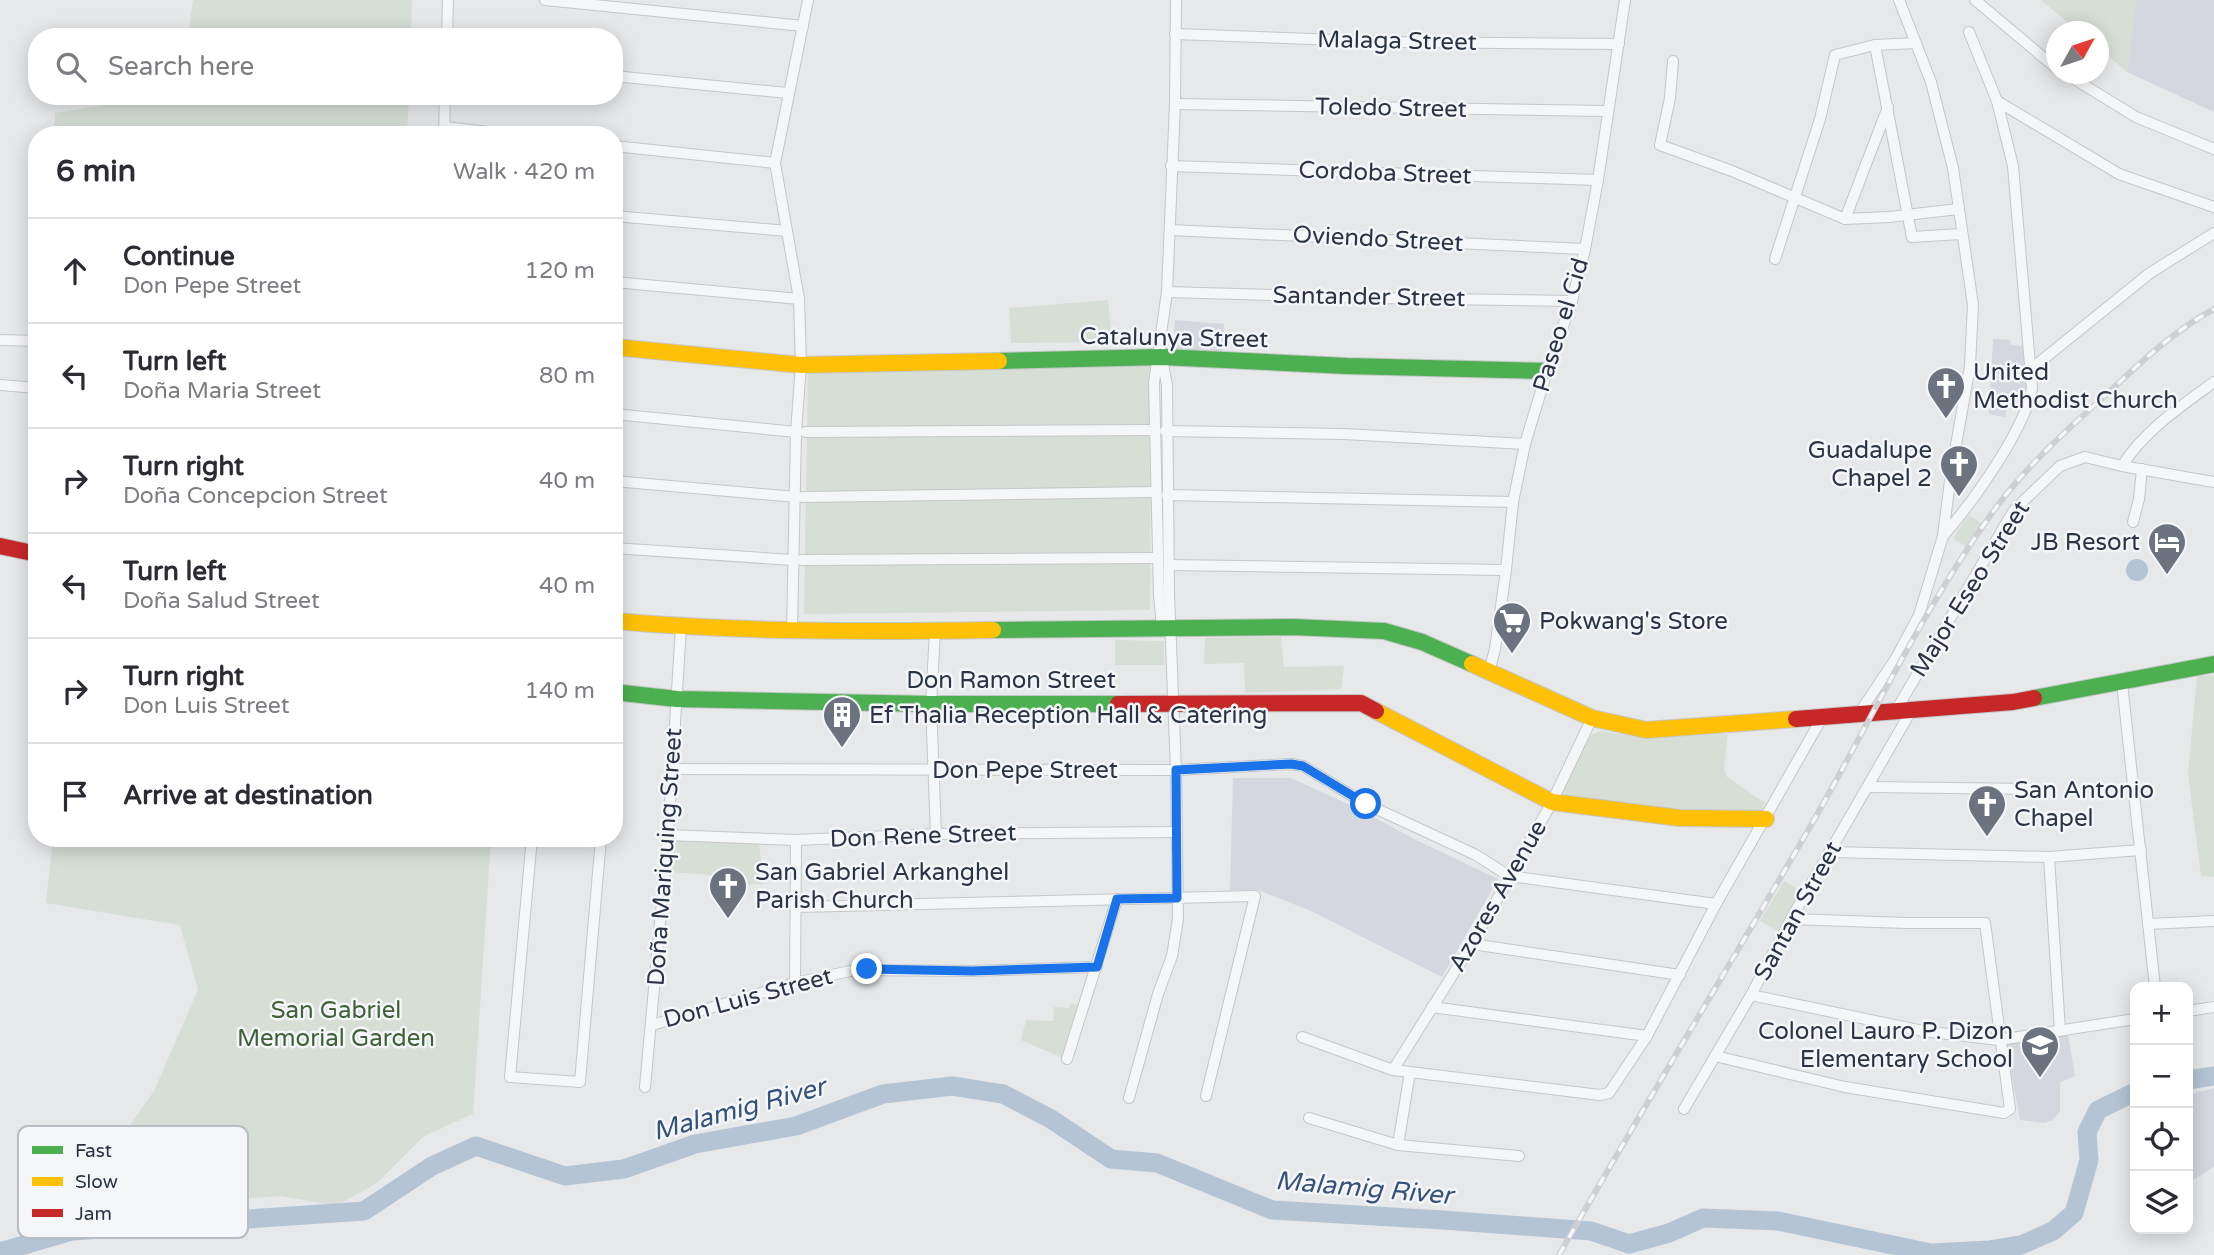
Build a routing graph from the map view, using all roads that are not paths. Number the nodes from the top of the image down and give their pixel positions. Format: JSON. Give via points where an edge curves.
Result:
{"nodes":[{"id":1,"x":448,"y":0,"type":"edge"},
{"id":2,"x":545,"y":0,"type":"edge"},
{"id":3,"x":808,"y":0,"type":"edge"},
{"id":4,"x":1176,"y":0,"type":"edge"},
{"id":5,"x":1625,"y":0,"type":"edge"},
{"id":6,"x":1899,"y":0,"type":"edge"},
{"id":7,"x":1975,"y":0,"type":"edge"},
{"id":8,"x":580,"y":2,"type":"edge"},
{"id":9,"x":803,"y":26,"type":"junction"},
{"id":10,"x":447,"y":28,"type":"edge"},
{"id":11,"x":1969,"y":32,"type":"dead end"},
{"id":12,"x":1175,"y":34,"type":"junction"},
{"id":13,"x":1916,"y":43,"type":"junction"},
{"id":14,"x":1619,"y":44,"type":"junction"},
{"id":15,"x":1875,"y":45,"type":"junction"},
{"id":16,"x":2046,"y":60,"type":"edge"},
{"id":17,"x":1674,"y":61,"type":"dead end"},
{"id":18,"x":623,"y":77,"type":"edge"},
{"id":19,"x":2082,"y":84,"type":"edge"},
{"id":20,"x":788,"y":93,"type":"junction"},
{"id":21,"x":1997,"y":101,"type":"junction"},
{"id":22,"x":1175,"y":104,"type":"junction"},
{"id":23,"x":445,"y":105,"type":"edge"},
{"id":24,"x":1888,"y":107,"type":"junction"},
{"id":25,"x":1607,"y":111,"type":"junction"},
{"id":26,"x":444,"y":126,"type":"edge"},
{"id":27,"x":623,"y":146,"type":"edge"},
{"id":28,"x":2214,"y":149,"type":"edge"},
{"id":29,"x":775,"y":163,"type":"junction"},
{"id":30,"x":1171,"y":166,"type":"junction"},
{"id":31,"x":1598,"y":180,"type":"junction"},
{"id":32,"x":1795,"y":198,"type":"junction"},
{"id":33,"x":2214,"y":206,"type":"edge"},
{"id":34,"x":1958,"y":209,"type":"junction"},
{"id":35,"x":1908,"y":213,"type":"junction"},
{"id":36,"x":623,"y":216,"type":"edge"},
{"id":37,"x":1845,"y":219,"type":"junction"},
{"id":38,"x":1170,"y":230,"type":"junction"},
{"id":39,"x":788,"y":231,"type":"junction"},
{"id":40,"x":2214,"y":233,"type":"edge"},
{"id":41,"x":1961,"y":234,"type":"junction"},
{"id":42,"x":1585,"y":248,"type":"junction"},
{"id":43,"x":1776,"y":259,"type":"dead end"},
{"id":44,"x":623,"y":283,"type":"edge"},
{"id":45,"x":1167,"y":292,"type":"junction"},
{"id":46,"x":799,"y":299,"type":"junction"},
{"id":47,"x":1572,"y":301,"type":"junction"},
{"id":48,"x":0,"y":341,"type":"edge"},
{"id":49,"x":28,"y":341,"type":"edge"},
{"id":50,"x":623,"y":348,"type":"edge"},
{"id":51,"x":1160,"y":355,"type":"junction"},
{"id":52,"x":800,"y":365,"type":"junction"},
{"id":53,"x":2031,"y":369,"type":"junction"},
{"id":54,"x":1547,"y":371,"type":"junction"},
{"id":55,"x":2214,"y":382,"type":"edge"},
{"id":56,"x":0,"y":384,"type":"edge"},
{"id":57,"x":28,"y":387,"type":"edge"},
{"id":58,"x":623,"y":415,"type":"edge"},
{"id":59,"x":1160,"y":431,"type":"junction"},
{"id":60,"x":800,"y":432,"type":"junction"},
{"id":61,"x":1525,"y":443,"type":"junction"},
{"id":62,"x":2122,"y":466,"type":"junction"},
{"id":63,"x":2142,"y":470,"type":"junction"},
{"id":64,"x":623,"y":482,"type":"edge"},
{"id":65,"x":2214,"y":482,"type":"edge"},
{"id":66,"x":1161,"y":494,"type":"junction"},
{"id":67,"x":799,"y":497,"type":"junction"},
{"id":68,"x":1513,"y":502,"type":"junction"},
{"id":69,"x":2133,"y":522,"type":"dead end"},
{"id":70,"x":1943,"y":536,"type":"junction"},
{"id":71,"x":0,"y":546,"type":"edge"},
{"id":72,"x":623,"y":549,"type":"edge"},
{"id":73,"x":28,"y":552,"type":"edge"},
{"id":74,"x":1158,"y":558,"type":"junction"},
{"id":75,"x":797,"y":560,"type":"junction"},
{"id":76,"x":1169,"y":565,"type":"junction"},
{"id":77,"x":1506,"y":570,"type":"junction"},
{"id":78,"x":623,"y":622,"type":"edge"},
{"id":79,"x":681,"y":627,"type":"junction"},
{"id":80,"x":1167,"y":627,"type":"junction"},
{"id":81,"x":792,"y":631,"type":"junction"},
{"id":82,"x":935,"y":631,"type":"junction"},
{"id":83,"x":2214,"y":664,"type":"edge"},
{"id":84,"x":1489,"y":672,"type":"junction"},
{"id":85,"x":2122,"y":682,"type":"junction"},
{"id":86,"x":623,"y":693,"type":"edge"},
{"id":87,"x":677,"y":699,"type":"junction"},
{"id":88,"x":1173,"y":703,"type":"junction"},
{"id":89,"x":932,"y":704,"type":"junction"},
{"id":90,"x":1903,"y":712,"type":"junction"},
{"id":91,"x":1866,"y":714,"type":"junction"},
{"id":92,"x":1823,"y":716,"type":"junction"},
{"id":93,"x":1592,"y":718,"type":"junction"},
{"id":94,"x":673,"y":769,"type":"junction"},
{"id":95,"x":935,"y":770,"type":"junction"},
{"id":96,"x":1176,"y":770,"type":"junction"},
{"id":97,"x":1869,"y":787,"type":"junction"},
{"id":98,"x":2032,"y":789,"type":"dead end"},
{"id":99,"x":1552,"y":803,"type":"junction"},
{"id":100,"x":1766,"y":819,"type":"junction"},
{"id":101,"x":1177,"y":832,"type":"junction"},
{"id":102,"x":936,"y":834,"type":"junction"},
{"id":103,"x":668,"y":835,"type":"junction"},
{"id":104,"x":796,"y":840,"type":"junction"},
{"id":105,"x":531,"y":847,"type":"edge"},
{"id":106,"x":600,"y":847,"type":"edge"},
{"id":107,"x":2141,"y":850,"type":"junction"},
{"id":108,"x":1830,"y":852,"type":"junction"},
{"id":109,"x":2049,"y":857,"type":"junction"},
{"id":110,"x":1509,"y":876,"type":"junction"},
{"id":111,"x":1177,"y":898,"type":"junction"},
{"id":112,"x":1117,"y":899,"type":"junction"},
{"id":113,"x":1716,"y":904,"type":"junction"},
{"id":114,"x":796,"y":907,"type":"junction"},
{"id":115,"x":1791,"y":919,"type":"junction"},
{"id":116,"x":2214,"y":920,"type":"edge"},
{"id":117,"x":2148,"y":924,"type":"junction"},
{"id":118,"x":1472,"y":944,"type":"junction"},
{"id":119,"x":1097,"y":967,"type":"junction"},
{"id":120,"x":1681,"y":975,"type":"junction"},
{"id":121,"x":2154,"y":982,"type":"edge"},
{"id":122,"x":795,"y":983,"type":"junction"},
{"id":123,"x":1751,"y":995,"type":"junction"},
{"id":124,"x":1432,"y":1007,"type":"junction"},
{"id":125,"x":2214,"y":1007,"type":"edge"},
{"id":126,"x":2193,"y":1010,"type":"edge"},
{"id":127,"x":2130,"y":1020,"type":"edge"},
{"id":128,"x":652,"y":1025,"type":"junction"},
{"id":129,"x":2060,"y":1031,"type":"junction"},
{"id":130,"x":1647,"y":1036,"type":"junction"},
{"id":131,"x":1302,"y":1037,"type":"dead end"},
{"id":132,"x":1999,"y":1041,"type":"junction"},
{"id":133,"x":1715,"y":1056,"type":"junction"},
{"id":134,"x":1067,"y":1059,"type":"dead end"},
{"id":135,"x":1393,"y":1069,"type":"junction"},
{"id":136,"x":1410,"y":1072,"type":"junction"},
{"id":137,"x":645,"y":1087,"type":"dead end"},
{"id":138,"x":1206,"y":1096,"type":"dead end"},
{"id":139,"x":1129,"y":1098,"type":"dead end"},
{"id":140,"x":1684,"y":1109,"type":"dead end"},
{"id":141,"x":1309,"y":1118,"type":"dead end"},
{"id":142,"x":1398,"y":1145,"type":"junction"},
{"id":143,"x":1519,"y":1156,"type":"dead end"}],
"edges":[{"from":1,"to":10,"type":"street"},
{"from":2,"to":8,"type":"street"},
{"from":3,"to":9,"type":"street"},
{"from":4,"to":12,"type":"street"},
{"from":5,"to":14,"type":"street","name":"Paseo el Cid"},
{"from":6,"to":13,"type":"street"},
{"from":7,"to":16,"type":"street"},
{"from":8,"to":9,"type":"street"},
{"from":9,"to":20,"type":"street"},
{"from":11,"to":21,"type":"street"},
{"from":12,"to":14,"type":"street","name":"Malaga Street"},
{"from":12,"to":22,"type":"street"},
{"from":13,"to":15,"type":"street"},
{"from":13,"to":34,"type":"street","via":[[1953,169]]},
{"from":14,"to":25,"type":"street","name":"Paseo el Cid"},
{"from":15,"to":24,"type":"street"},
{"from":15,"to":32,"type":"street","via":[[1835,55]]},
{"from":17,"to":32,"type":"street","via":[[1660,145]]},
{"from":18,"to":20,"type":"street"},
{"from":19,"to":28,"type":"street","via":[[2136,117]]},
{"from":20,"to":29,"type":"street"},
{"from":21,"to":33,"type":"street","via":[[2119,174]]},
{"from":21,"to":53,"type":"street","via":[[2012,166]]},
{"from":22,"to":25,"type":"street","name":"Toledo Street"},
{"from":22,"to":30,"type":"street"},
{"from":23,"to":26,"type":"street"},
{"from":24,"to":35,"type":"street"},
{"from":24,"to":37,"type":"street"},
{"from":25,"to":31,"type":"street","name":"Paseo el Cid"},
{"from":27,"to":29,"type":"street"},
{"from":29,"to":39,"type":"street"},
{"from":30,"to":31,"type":"street","name":"Cordoba Street"},
{"from":30,"to":38,"type":"street"},
{"from":31,"to":42,"type":"street","name":"Paseo el Cid"},
{"from":32,"to":37,"type":"street"},
{"from":32,"to":43,"type":"street"},
{"from":34,"to":35,"type":"street"},
{"from":34,"to":41,"type":"street"},
{"from":35,"to":37,"type":"street"},
{"from":35,"to":41,"type":"street","via":[[1912,237]]},
{"from":36,"to":39,"type":"street"},
{"from":38,"to":42,"type":"street","name":"Oviendo Street"},
{"from":38,"to":45,"type":"street"},
{"from":39,"to":46,"type":"street"},
{"from":40,"to":53,"type":"street","via":[[2150,273]]},
{"from":41,"to":70,"type":"street","via":[[1973,305],[1970,366]]},
{"from":42,"to":47,"type":"street","name":"Paseo el Cid"},
{"from":44,"to":46,"type":"street"},
{"from":45,"to":47,"type":"street","name":"Santander Street"},
{"from":45,"to":51,"type":"street"},
{"from":46,"to":52,"type":"street"},
{"from":47,"to":54,"type":"street","name":"Paseo el Cid"},
{"from":48,"to":49,"type":"street"},
{"from":50,"to":52,"type":"street","name":"Catalunya Street"},
{"from":51,"to":52,"type":"street","name":"Catalunya Street"},
{"from":51,"to":54,"type":"street","name":"Catalunya Street"},
{"from":51,"to":59,"type":"street","via":[[1154,383]]},
{"from":52,"to":60,"type":"street"},
{"from":53,"to":70,"type":"street","via":[[2029,405],[1969,506]]},
{"from":54,"to":61,"type":"street","name":"Paseo el Cid"},
{"from":55,"to":62,"type":"street","via":[[2164,420]]},
{"from":56,"to":57,"type":"street"},
{"from":58,"to":60,"type":"street"},
{"from":59,"to":60,"type":"street"},
{"from":59,"to":61,"type":"street"},
{"from":59,"to":66,"type":"street"},
{"from":60,"to":67,"type":"street"},
{"from":61,"to":68,"type":"street","name":"Paseo el Cid"},
{"from":62,"to":63,"type":"street","name":"Major Eseo Street"},
{"from":62,"to":90,"type":"street","name":"Major Eseo Street","via":[[2085,457],[2060,466],[2014,510]]},
{"from":63,"to":65,"type":"street","name":"Major Eseo Street"},
{"from":63,"to":69,"type":"street"},
{"from":64,"to":67,"type":"street"},
{"from":66,"to":67,"type":"street"},
{"from":66,"to":68,"type":"street"},
{"from":66,"to":74,"type":"street"},
{"from":66,"to":76,"type":"street"},
{"from":67,"to":75,"type":"street"},
{"from":68,"to":77,"type":"street","name":"Paseo el Cid"},
{"from":70,"to":91,"type":"street","via":[[1919,615]]},
{"from":71,"to":73,"type":"street"},
{"from":72,"to":75,"type":"street"},
{"from":74,"to":75,"type":"street"},
{"from":74,"to":80,"type":"street"},
{"from":75,"to":81,"type":"street"},
{"from":76,"to":77,"type":"street"},
{"from":76,"to":80,"type":"street"},
{"from":77,"to":84,"type":"street","name":"Paseo el Cid"},
{"from":78,"to":79,"type":"street"},
{"from":79,"to":81,"type":"street"},
{"from":79,"to":87,"type":"street","name":"Doña Mariquing Street"},
{"from":80,"to":82,"type":"street"},
{"from":80,"to":84,"type":"street","via":[[1384,631],[1422,642]]},
{"from":80,"to":88,"type":"street"},
{"from":81,"to":82,"type":"street"},
{"from":82,"to":89,"type":"street"},
{"from":83,"to":85,"type":"street"},
{"from":84,"to":93,"type":"street"},
{"from":85,"to":90,"type":"street","via":[[2013,702]]},
{"from":85,"to":107,"type":"street"},
{"from":86,"to":87,"type":"street","name":"Don Ramon Street"},
{"from":87,"to":89,"type":"street","name":"Don Ramon Street"},
{"from":87,"to":94,"type":"street","name":"Doña Mariquing Street"},
{"from":88,"to":89,"type":"street","name":"Don Ramon Street"},
{"from":88,"to":96,"type":"street"},
{"from":88,"to":99,"type":"street","name":"Don Ramon Street","via":[[1362,703]]},
{"from":89,"to":95,"type":"street"},
{"from":90,"to":91,"type":"street"},
{"from":90,"to":97,"type":"street","name":"Santan Street"},
{"from":91,"to":92,"type":"street"},
{"from":92,"to":93,"type":"street","via":[[1646,730]]},
{"from":92,"to":100,"type":"street"},
{"from":93,"to":99,"type":"street","name":"Azores Avenue"},
{"from":94,"to":95,"type":"street","name":"Don Pepe Street"},
{"from":94,"to":103,"type":"street","name":"Doña Mariquing Street"},
{"from":95,"to":96,"type":"street","name":"Don Pepe Street"},
{"from":95,"to":102,"type":"street"},
{"from":96,"to":101,"type":"street"},
{"from":96,"to":110,"type":"street","name":"Don Pepe Street","via":[[1303,766],[1366,804],[1476,855]]},
{"from":97,"to":98,"type":"street"},
{"from":97,"to":108,"type":"street","name":"Santan Street"},
{"from":99,"to":100,"type":"street","via":[[1680,818]]},
{"from":99,"to":110,"type":"street","name":"Azores Avenue"},
{"from":100,"to":113,"type":"street"},
{"from":101,"to":102,"type":"street","name":"Don Rene Street"},
{"from":101,"to":111,"type":"street"},
{"from":102,"to":104,"type":"street","name":"Don Rene Street"},
{"from":103,"to":104,"type":"street","name":"Don Rene Street"},
{"from":103,"to":128,"type":"street","name":"Doña Mariquing Street"},
{"from":104,"to":114,"type":"street"},
{"from":105,"to":106,"type":"street","via":[[510,1077],[580,1083]]},
{"from":107,"to":109,"type":"street"},
{"from":107,"to":117,"type":"street"},
{"from":108,"to":109,"type":"street"},
{"from":108,"to":115,"type":"street","name":"Santan Street"},
{"from":109,"to":129,"type":"street"},
{"from":110,"to":113,"type":"street"},
{"from":110,"to":118,"type":"street","name":"Azores Avenue"},
{"from":111,"to":112,"type":"street"},
{"from":111,"to":138,"type":"street","via":[[1255,897]]},
{"from":111,"to":139,"type":"street","via":[[1177,938]]},
{"from":112,"to":114,"type":"street"},
{"from":112,"to":119,"type":"street"},
{"from":113,"to":120,"type":"street"},
{"from":114,"to":122,"type":"street"},
{"from":115,"to":123,"type":"street","name":"Santan Street"},
{"from":115,"to":132,"type":"street","via":[[1984,923]]},
{"from":116,"to":117,"type":"street"},
{"from":117,"to":121,"type":"street"},
{"from":118,"to":120,"type":"street"},
{"from":118,"to":124,"type":"street","name":"Azores Avenue"},
{"from":119,"to":122,"type":"street","name":"Don Luis Street","via":[[867,969]]},
{"from":119,"to":134,"type":"street"},
{"from":120,"to":130,"type":"street"},
{"from":122,"to":128,"type":"street","name":"Don Luis Street"},
{"from":123,"to":132,"type":"street","via":[[1923,1031]]},
{"from":123,"to":133,"type":"street","name":"Santan Street"},
{"from":124,"to":130,"type":"street"},
{"from":124,"to":135,"type":"street","name":"Azores Avenue"},
{"from":125,"to":126,"type":"street"},
{"from":127,"to":129,"type":"street"},
{"from":128,"to":137,"type":"street","name":"Doña Mariquing Street"},
{"from":129,"to":132,"type":"street"},
{"from":130,"to":136,"type":"street","via":[[1615,1087],[1605,1095]]},
{"from":131,"to":135,"type":"street"},
{"from":132,"to":133,"type":"street","via":[[2010,1107],[2004,1113],[1845,1087]]},
{"from":133,"to":140,"type":"street","name":"Santan Street"},
{"from":135,"to":136,"type":"street"},
{"from":136,"to":142,"type":"street"},
{"from":141,"to":142,"type":"street"},
{"from":142,"to":143,"type":"street"}]}
